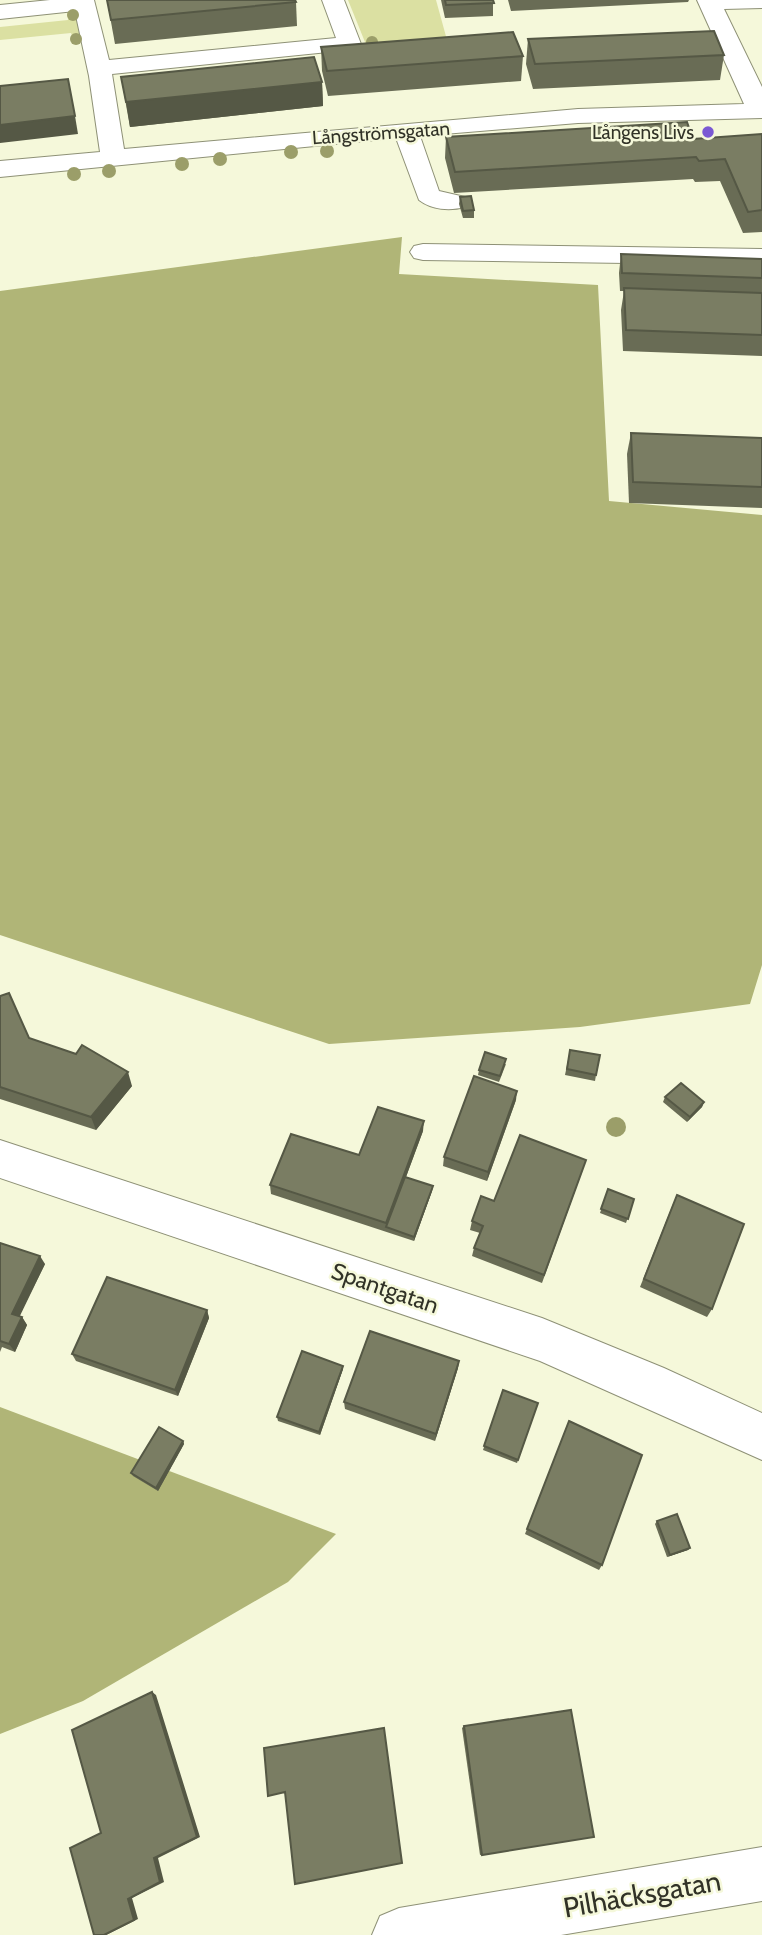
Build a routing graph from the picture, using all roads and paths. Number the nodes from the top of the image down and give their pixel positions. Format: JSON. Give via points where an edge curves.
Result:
{"nodes":[{"id":1,"x":333,"y":0,"type":"edge"},
{"id":2,"x":762,"y":1,"type":"edge"},
{"id":3,"x":97,"y":2,"type":"edge"},
{"id":4,"x":709,"y":2,"type":"edge"},
{"id":5,"x":0,"y":12,"type":"edge"},
{"id":6,"x":99,"y":68,"type":"junction"},
{"id":7,"x":760,"y":111,"type":"edge"},
{"id":8,"x":406,"y":131,"type":"junction"},
{"id":9,"x":113,"y":158,"type":"junction"},
{"id":10,"x":0,"y":169,"type":"edge"},
{"id":11,"x":456,"y":202,"type":"edge"},
{"id":12,"x":423,"y":252,"type":"dead end"},
{"id":13,"x":762,"y":257,"type":"edge"},
{"id":14,"x":0,"y":1160,"type":"edge"},
{"id":15,"x":762,"y":1437,"type":"edge"},
{"id":16,"x":762,"y":1874,"type":"edge"},
{"id":17,"x":399,"y":1935,"type":"edge"}],
"edges":[{"from":1,"to":6,"type":"street","via":[[350,44]]},
{"from":2,"to":4,"type":"street"},
{"from":3,"to":5,"type":"street"},
{"from":3,"to":6,"type":"street"},
{"from":4,"to":7,"type":"street"},
{"from":6,"to":9,"type":"street"},
{"from":7,"to":8,"type":"street","name":"Långströmsgatan","via":[[578,116]]},
{"from":8,"to":9,"type":"street","name":"Långströmsgatan"},
{"from":8,"to":11,"type":"street","via":[[428,195]]},
{"from":9,"to":10,"type":"street","name":"Långströmsgatan"},
{"from":12,"to":13,"type":"street"},
{"from":14,"to":15,"type":"street","name":"Spantgatan","via":[[542,1340]]},
{"from":16,"to":17,"type":"street","name":"Pilhäcksgatan"}]}
